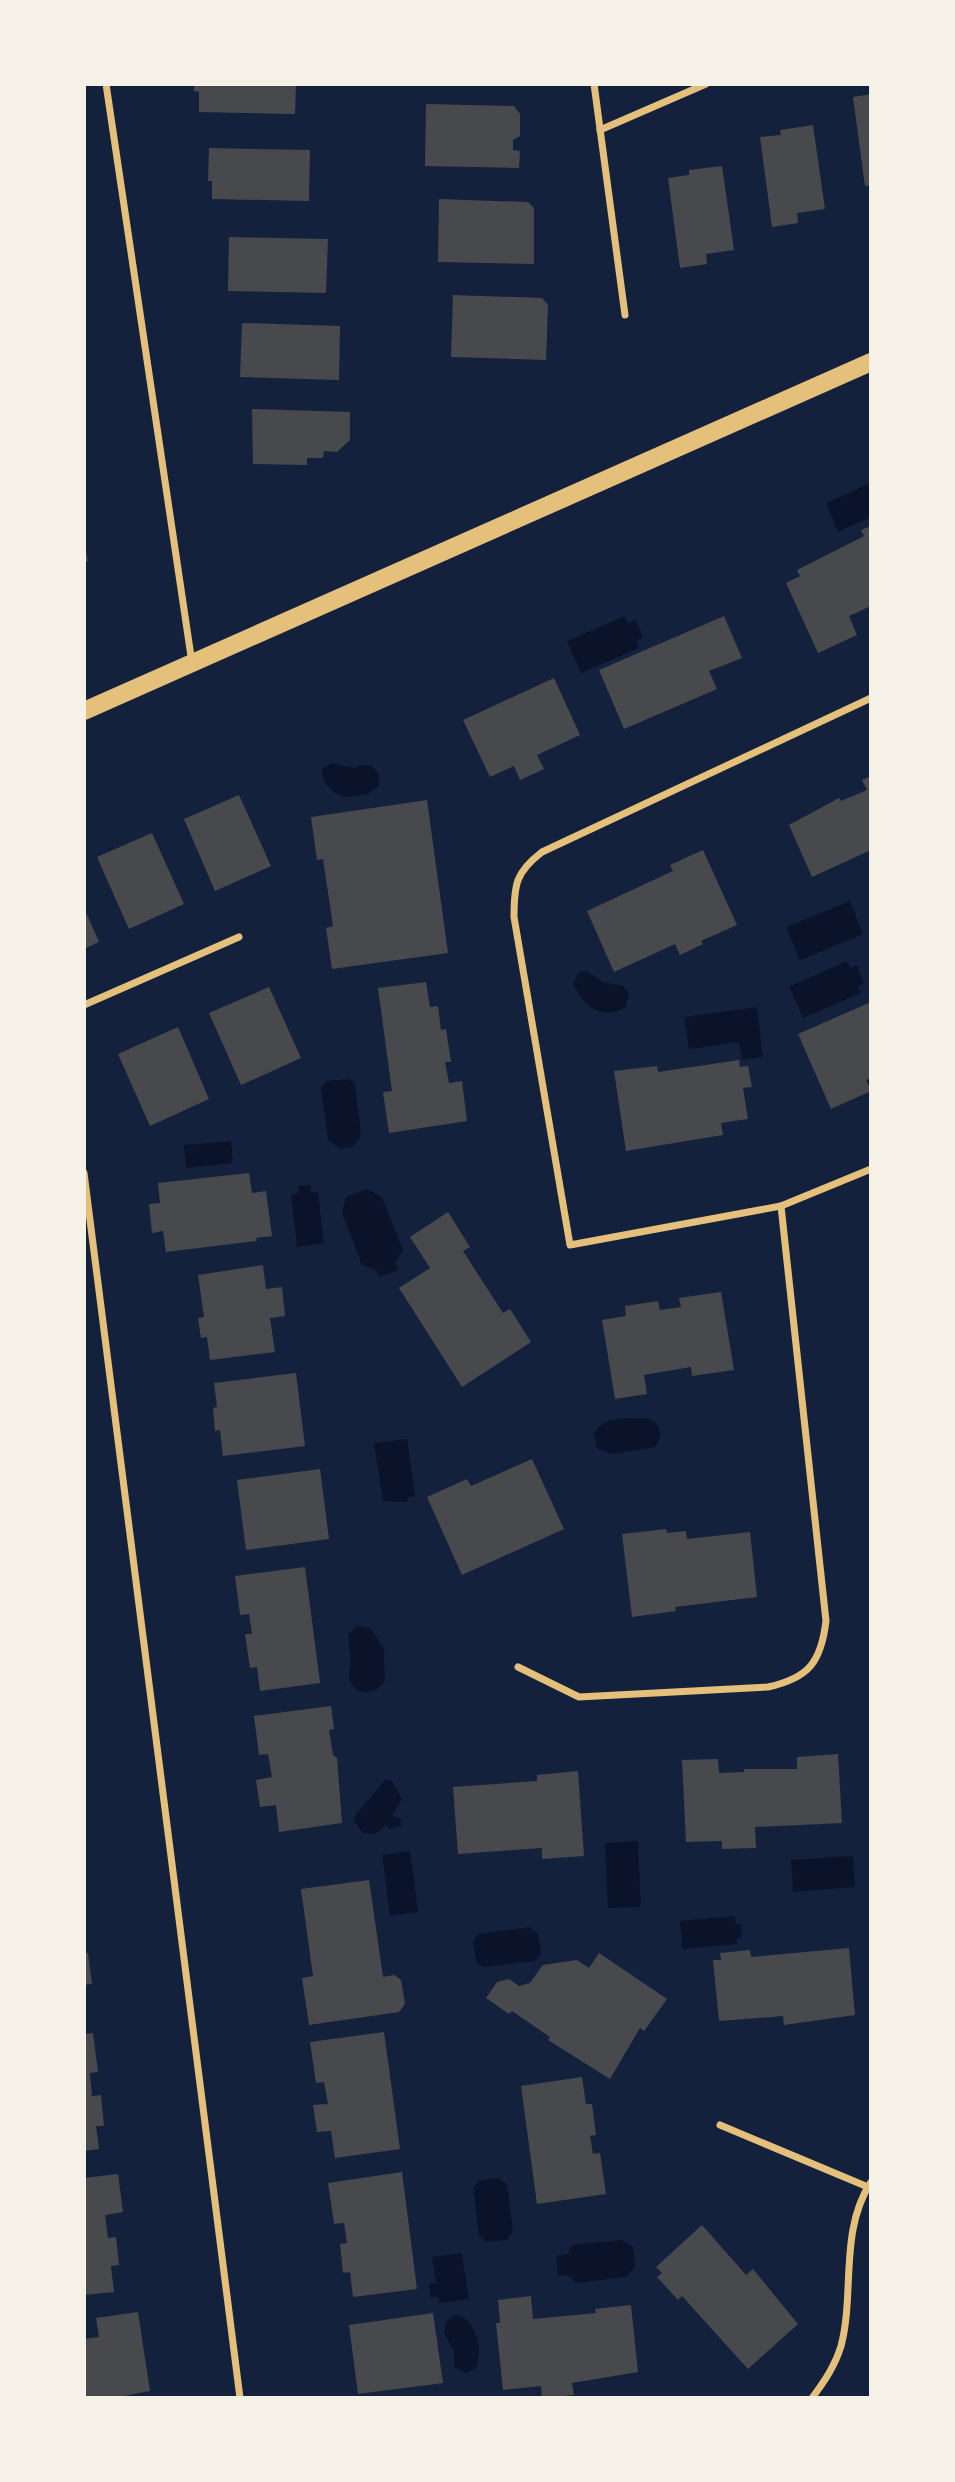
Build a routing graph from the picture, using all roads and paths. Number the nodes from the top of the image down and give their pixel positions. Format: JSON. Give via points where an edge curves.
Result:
{"nodes":[{"id":1,"x":106,"y":84,"type":"edge"},
{"id":2,"x":594,"y":84,"type":"edge"},
{"id":3,"x":706,"y":84,"type":"edge"},
{"id":4,"x":600,"y":130,"type":"junction"},
{"id":5,"x":625,"y":315,"type":"dead end"},
{"id":6,"x":871,"y":362,"type":"edge"},
{"id":7,"x":192,"y":663,"type":"junction"},
{"id":8,"x":871,"y":698,"type":"edge"},
{"id":9,"x":84,"y":711,"type":"edge"},
{"id":10,"x":239,"y":937,"type":"dead end"},
{"id":11,"x":84,"y":1006,"type":"edge"},
{"id":12,"x":871,"y":1169,"type":"edge"},
{"id":13,"x":84,"y":1173,"type":"edge"},
{"id":14,"x":781,"y":1206,"type":"junction"},
{"id":15,"x":518,"y":1667,"type":"dead end"},
{"id":16,"x":720,"y":2125,"type":"dead end"},
{"id":17,"x":869,"y":2185,"type":"edge"},
{"id":18,"x":240,"y":2398,"type":"edge"},
{"id":19,"x":812,"y":2398,"type":"edge"}],
"edges":[{"from":1,"to":7,"type":"street"},
{"from":2,"to":4,"type":"street"},
{"from":3,"to":4,"type":"street"},
{"from":4,"to":5,"type":"street"},
{"from":6,"to":7,"type":"main road"},
{"from":7,"to":9,"type":"main road"},
{"from":8,"to":14,"type":"street","via":[[542,852],[518,876],[514,896],[570,1244]]},
{"from":10,"to":11,"type":"street"},
{"from":12,"to":14,"type":"street"},
{"from":13,"to":18,"type":"street"},
{"from":14,"to":15,"type":"street","via":[[826,1621],[823,1645],[812,1666],[791,1682],[768,1687],[579,1697]]},
{"from":16,"to":17,"type":"street"},
{"from":17,"to":19,"type":"street","via":[[852,2234],[841,2346],[828,2377]]}]}
